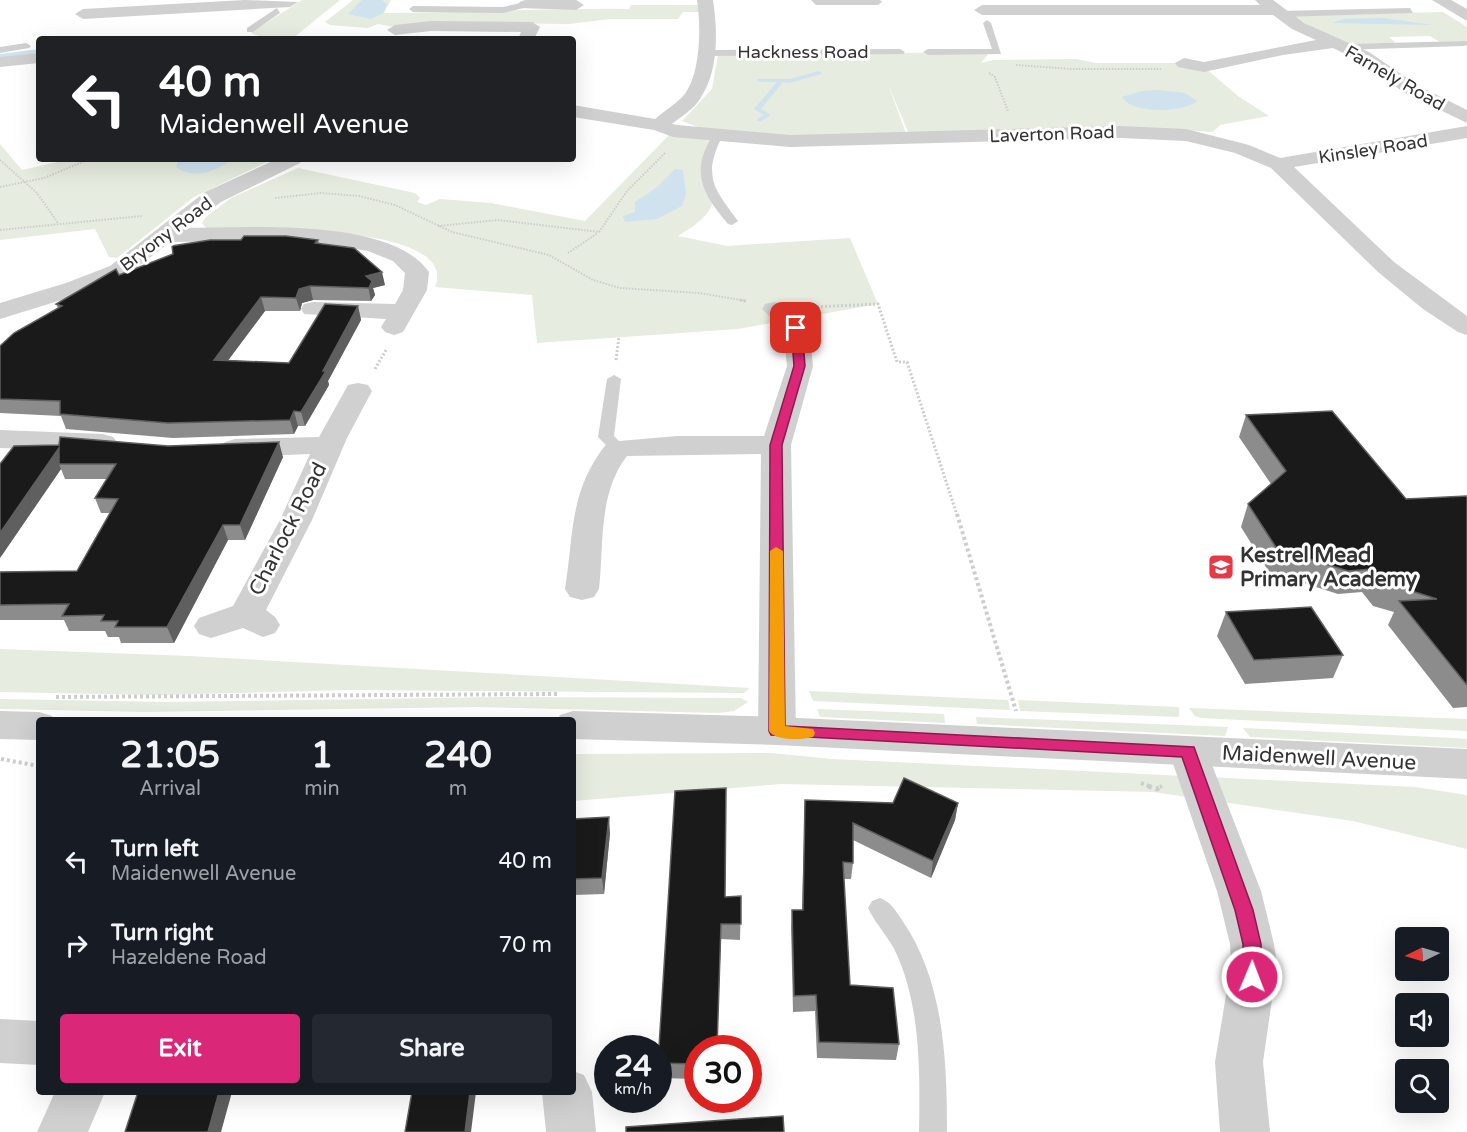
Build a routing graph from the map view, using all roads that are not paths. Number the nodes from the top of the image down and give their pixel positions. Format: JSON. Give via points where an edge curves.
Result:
{"nodes":[{"id":1,"x":705,"y":0,"type":"edge"},
{"id":2,"x":815,"y":0,"type":"edge"},
{"id":3,"x":1440,"y":0,"type":"edge"},
{"id":4,"x":548,"y":2,"type":"edge"},
{"id":5,"x":878,"y":2,"type":"dead end"},
{"id":6,"x":287,"y":4,"type":"edge"},
{"id":7,"x":525,"y":5,"type":"joint"},
{"id":8,"x":576,"y":5,"type":"dead end"},
{"id":9,"x":84,"y":7,"type":"edge"},
{"id":10,"x":1272,"y":8,"type":"edge"},
{"id":11,"x":413,"y":9,"type":"dead end"},
{"id":12,"x":982,"y":11,"type":"edge"},
{"id":13,"x":1410,"y":11,"type":"dead end"},
{"id":14,"x":1467,"y":16,"type":"edge"},
{"id":15,"x":250,"y":30,"type":"dead end"},
{"id":16,"x":81,"y":31,"type":"dead end"},
{"id":17,"x":387,"y":31,"type":"dead end"},
{"id":18,"x":535,"y":31,"type":"edge"},
{"id":19,"x":1464,"y":43,"type":"dead end"},
{"id":20,"x":1338,"y":45,"type":"junction"},
{"id":21,"x":26,"y":46,"type":"dead end"},
{"id":22,"x":0,"y":50,"type":"edge"},
{"id":23,"x":900,"y":52,"type":"dead end"},
{"id":24,"x":928,"y":52,"type":"dead end"},
{"id":25,"x":706,"y":53,"type":"junction"},
{"id":26,"x":36,"y":58,"type":"edge"},
{"id":27,"x":0,"y":62,"type":"edge"},
{"id":28,"x":1184,"y":63,"type":"dead end"},
{"id":29,"x":576,"y":111,"type":"edge"},
{"id":30,"x":1467,"y":117,"type":"edge"},
{"id":31,"x":659,"y":125,"type":"junction"},
{"id":32,"x":718,"y":135,"type":"junction"},
{"id":33,"x":1462,"y":137,"type":"edge"},
{"id":34,"x":287,"y":162,"type":"edge"},
{"id":35,"x":1278,"y":164,"type":"junction"},
{"id":36,"x":732,"y":221,"type":"dead end"},
{"id":37,"x":166,"y":235,"type":"junction"},
{"id":38,"x":313,"y":309,"type":"dead end"},
{"id":39,"x":774,"y":309,"type":"road end"},
{"id":40,"x":0,"y":311,"type":"edge"},
{"id":41,"x":1467,"y":327,"type":"edge"},
{"id":42,"x":614,"y":379,"type":"dead end"},
{"id":43,"x":358,"y":391,"type":"road end"},
{"id":44,"x":0,"y":439,"type":"edge"},
{"id":45,"x":129,"y":445,"type":"edge"},
{"id":46,"x":329,"y":445,"type":"junction"},
{"id":47,"x":776,"y":445,"type":"junction"},
{"id":48,"x":618,"y":448,"type":"junction"},
{"id":49,"x":205,"y":449,"type":"edge"},
{"id":50,"x":582,"y":589,"type":"dead end"},
{"id":51,"x":211,"y":626,"type":"dead end"},
{"id":52,"x":570,"y":710,"type":"edge"},
{"id":53,"x":44,"y":711,"type":"edge"},
{"id":54,"x":0,"y":725,"type":"edge"},
{"id":55,"x":777,"y":731,"type":"junction"},
{"id":56,"x":1188,"y":752,"type":"junction"},
{"id":57,"x":1462,"y":767,"type":"edge"},
{"id":58,"x":880,"y":908,"type":"dead end"},
{"id":59,"x":0,"y":1041,"type":"edge"},
{"id":60,"x":36,"y":1043,"type":"edge"},
{"id":61,"x":79,"y":1095,"type":"edge"},
{"id":62,"x":567,"y":1095,"type":"edge"},
{"id":63,"x":62,"y":1132,"type":"edge"},
{"id":64,"x":571,"y":1132,"type":"edge"},
{"id":65,"x":933,"y":1132,"type":"edge"},
{"id":66,"x":1245,"y":1132,"type":"edge"}],
"edges":[{"from":1,"to":25,"type":"street","name":"Hackness Road","via":[[709,25]]},
{"from":2,"to":5,"type":"lane"},
{"from":3,"to":14,"type":"street"},
{"from":4,"to":7,"type":"street"},
{"from":4,"to":8,"type":"street"},
{"from":6,"to":9,"type":"street"},
{"from":6,"to":15,"type":"lane"},
{"from":7,"to":11,"type":"lane","via":[[503,10]]},
{"from":9,"to":16,"type":"street"},
{"from":10,"to":12,"type":"street"},
{"from":10,"to":13,"type":"lane"},
{"from":10,"to":20,"type":"street","name":"Farnely Road"},
{"from":12,"to":24,"type":"lane","via":[[998,52]]},
{"from":17,"to":18,"type":"street","via":[[431,26]]},
{"from":19,"to":20,"type":"lane"},
{"from":20,"to":28,"type":"street","via":[[1283,50],[1209,71]]},
{"from":20,"to":30,"type":"street","name":"Farnely Road","via":[[1363,56],[1430,100]]},
{"from":21,"to":22,"type":"lane"},
{"from":23,"to":25,"type":"lane","name":"Hackness Road"},
{"from":25,"to":31,"type":"street","name":"Hackness Road","via":[[696,91]]},
{"from":26,"to":27,"type":"street"},
{"from":29,"to":31,"type":"street","name":"Laverton Road"},
{"from":31,"to":32,"type":"street","name":"Laverton Road"},
{"from":32,"to":35,"type":"street","name":"Laverton Road","via":[[824,141],[1129,132],[1186,135],[1242,149]]},
{"from":32,"to":36,"type":"lane","via":[[706,156],[705,170],[709,190]]},
{"from":33,"to":35,"type":"street","name":"Kinsley Road"},
{"from":34,"to":37,"type":"street","name":"Bryony Road","via":[[213,197]]},
{"from":35,"to":41,"type":"street","name":"Laverton Road","via":[[1386,267]]},
{"from":37,"to":38,"type":"street","via":[[316,237],[383,248],[405,259],[417,272],[416,290],[398,319]]},
{"from":37,"to":40,"type":"street","name":"Bryony Road","via":[[112,274]]},
{"from":39,"to":47,"type":"street","via":[[796,328],[800,366]]},
{"from":42,"to":48,"type":"lane","via":[[606,437]]},
{"from":43,"to":46,"type":"street","name":"Charlock Road"},
{"from":44,"to":45,"type":"street"},
{"from":46,"to":49,"type":"street","name":"Charlock Road"},
{"from":46,"to":51,"type":"street","name":"Charlock Road","via":[[293,525],[261,577],[256,620]]},
{"from":47,"to":48,"type":"street"},
{"from":47,"to":55,"type":"street"},
{"from":48,"to":50,"type":"street","via":[[604,462],[593,490]]},
{"from":52,"to":55,"type":"street","name":"Maidenwell Avenue"},
{"from":53,"to":54,"type":"street"},
{"from":55,"to":56,"type":"street","name":"Maidenwell Avenue"},
{"from":56,"to":57,"type":"street","name":"Maidenwell Avenue"},
{"from":56,"to":66,"type":"street","via":[[1239,891],[1252,944],[1254,965],[1239,1062]]},
{"from":58,"to":65,"type":"lane","via":[[906,948],[924,1008],[934,1083]]},
{"from":59,"to":60,"type":"street"},
{"from":61,"to":63,"type":"street"},
{"from":62,"to":64,"type":"street"}]}
